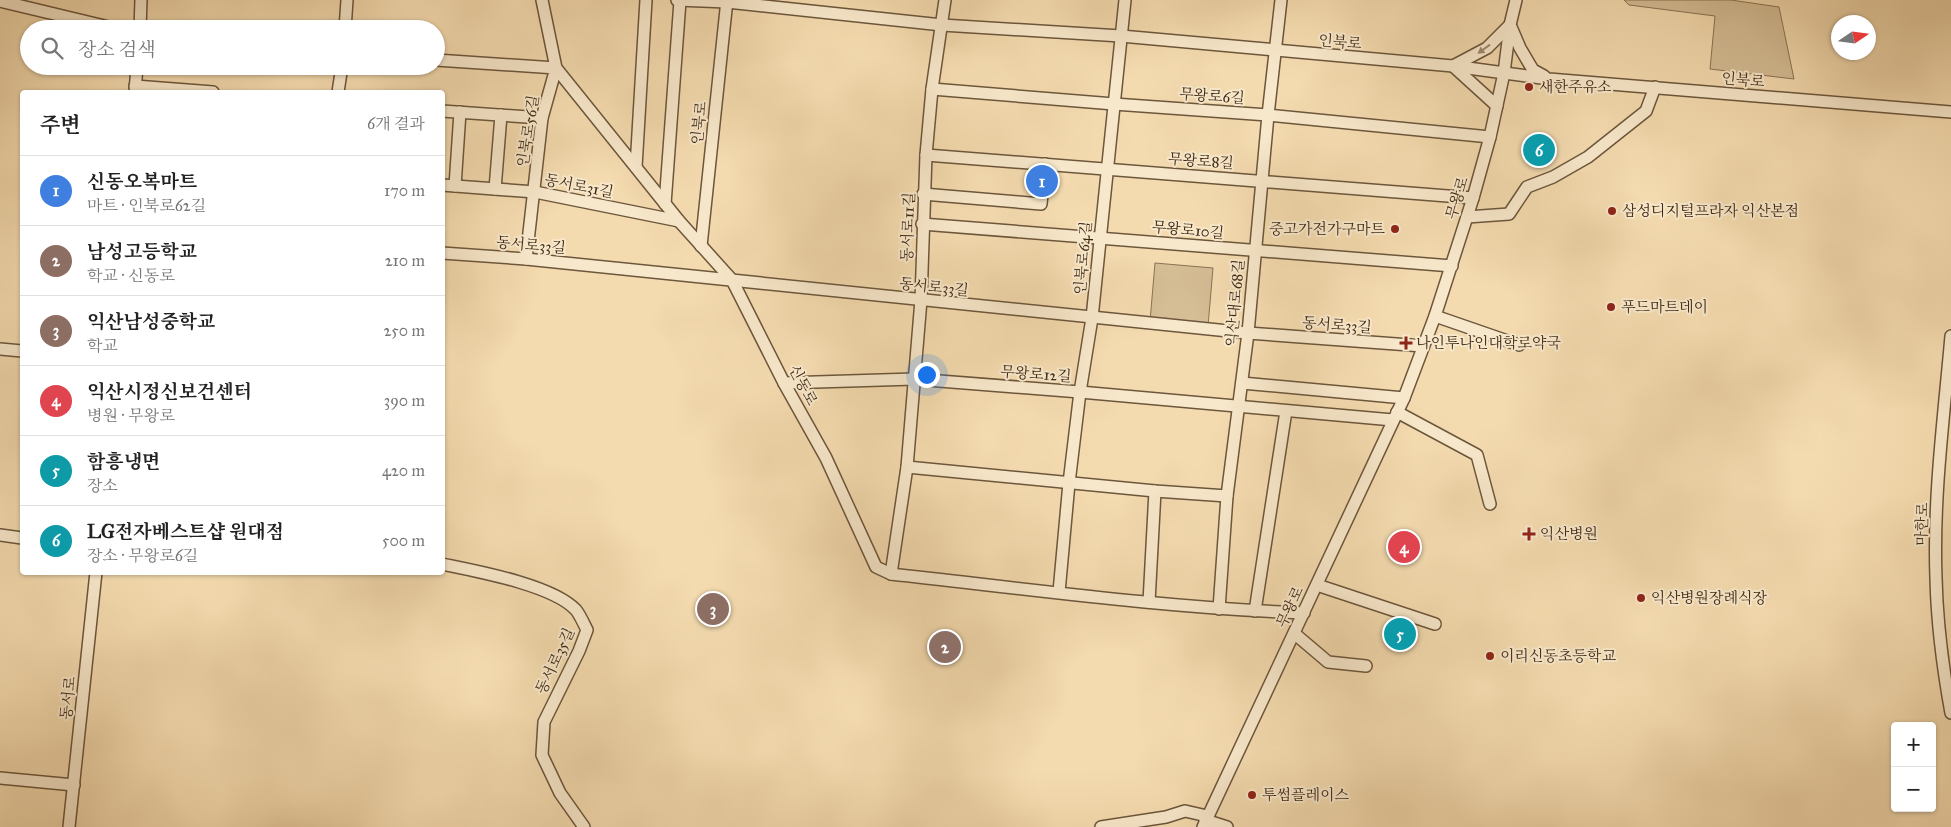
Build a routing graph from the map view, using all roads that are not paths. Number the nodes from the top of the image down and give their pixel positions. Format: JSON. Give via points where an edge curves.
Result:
{"nodes":[{"id":1,"x":141,"y":0,"type":"edge"},
{"id":2,"x":347,"y":0,"type":"edge"},
{"id":3,"x":542,"y":0,"type":"edge"},
{"id":4,"x":646,"y":0,"type":"edge"},
{"id":5,"x":678,"y":0,"type":"edge"},
{"id":6,"x":946,"y":0,"type":"edge"},
{"id":7,"x":1125,"y":0,"type":"edge"},
{"id":8,"x":1281,"y":0,"type":"edge"},
{"id":9,"x":1516,"y":0,"type":"edge"},
{"id":10,"x":0,"y":1,"type":"edge"},
{"id":11,"x":727,"y":1,"type":"edge"},
{"id":12,"x":80,"y":20,"type":"edge"},
{"id":13,"x":140,"y":20,"type":"edge"},
{"id":14,"x":346,"y":20,"type":"edge"},
{"id":15,"x":942,"y":25,"type":"junction"},
{"id":16,"x":1510,"y":25,"type":"junction"},
{"id":17,"x":1121,"y":36,"type":"junction"},
{"id":18,"x":1276,"y":51,"type":"junction"},
{"id":19,"x":445,"y":61,"type":"edge"},
{"id":20,"x":1453,"y":66,"type":"junction"},
{"id":21,"x":556,"y":68,"type":"junction"},
{"id":22,"x":1504,"y":73,"type":"junction"},
{"id":23,"x":136,"y":75,"type":"edge"},
{"id":24,"x":341,"y":75,"type":"edge"},
{"id":25,"x":1550,"y":79,"type":"junction"},
{"id":26,"x":1654,"y":87,"type":"junction"},
{"id":27,"x":135,"y":89,"type":"edge"},
{"id":28,"x":932,"y":89,"type":"junction"},
{"id":29,"x":161,"y":90,"type":"edge"},
{"id":30,"x":338,"y":90,"type":"edge"},
{"id":31,"x":1114,"y":104,"type":"junction"},
{"id":32,"x":1497,"y":106,"type":"junction"},
{"id":33,"x":445,"y":111,"type":"edge"},
{"id":34,"x":1950,"y":111,"type":"edge"},
{"id":35,"x":460,"y":112,"type":"junction"},
{"id":36,"x":1268,"y":114,"type":"junction"},
{"id":37,"x":501,"y":115,"type":"junction"},
{"id":38,"x":542,"y":118,"type":"junction"},
{"id":39,"x":1490,"y":137,"type":"junction"},
{"id":40,"x":926,"y":155,"type":"junction"},
{"id":41,"x":1045,"y":164,"type":"junction"},
{"id":42,"x":636,"y":167,"type":"junction"},
{"id":43,"x":1106,"y":169,"type":"junction"},
{"id":44,"x":1261,"y":181,"type":"junction"},
{"id":45,"x":445,"y":185,"type":"edge"},
{"id":46,"x":455,"y":186,"type":"junction"},
{"id":47,"x":495,"y":189,"type":"junction"},
{"id":48,"x":535,"y":192,"type":"junction"},
{"id":49,"x":923,"y":194,"type":"junction"},
{"id":50,"x":1473,"y":198,"type":"junction"},
{"id":51,"x":665,"y":204,"type":"junction"},
{"id":52,"x":1467,"y":217,"type":"junction"},
{"id":53,"x":678,"y":221,"type":"junction"},
{"id":54,"x":922,"y":224,"type":"junction"},
{"id":55,"x":1100,"y":238,"type":"junction"},
{"id":56,"x":700,"y":246,"type":"junction"},
{"id":57,"x":1254,"y":251,"type":"junction"},
{"id":58,"x":445,"y":253,"type":"edge"},
{"id":59,"x":526,"y":259,"type":"junction"},
{"id":60,"x":1452,"y":266,"type":"junction"},
{"id":61,"x":732,"y":280,"type":"junction"},
{"id":62,"x":921,"y":300,"type":"junction"},
{"id":63,"x":1435,"y":316,"type":"junction"},
{"id":64,"x":1092,"y":318,"type":"junction"},
{"id":65,"x":1248,"y":333,"type":"junction"},
{"id":66,"x":1951,"y":336,"type":"edge"},
{"id":67,"x":1519,"y":345,"type":"dead end"},
{"id":68,"x":1423,"y":346,"type":"junction"},
{"id":69,"x":0,"y":349,"type":"edge"},
{"id":70,"x":20,"y":351,"type":"edge"},
{"id":71,"x":914,"y":379,"type":"junction"},
{"id":72,"x":784,"y":383,"type":"junction"},
{"id":73,"x":1242,"y":383,"type":"junction"},
{"id":74,"x":1080,"y":392,"type":"junction"},
{"id":75,"x":1404,"y":398,"type":"junction"},
{"id":76,"x":1239,"y":407,"type":"junction"},
{"id":77,"x":1286,"y":411,"type":"junction"},
{"id":78,"x":1395,"y":416,"type":"junction"},
{"id":79,"x":907,"y":467,"type":"junction"},
{"id":80,"x":1069,"y":482,"type":"junction"},
{"id":81,"x":1155,"y":491,"type":"junction"},
{"id":82,"x":1227,"y":496,"type":"junction"},
{"id":83,"x":1490,"y":504,"type":"dead end"},
{"id":84,"x":0,"y":535,"type":"edge"},
{"id":85,"x":20,"y":538,"type":"edge"},
{"id":86,"x":445,"y":565,"type":"edge"},
{"id":87,"x":891,"y":574,"type":"junction"},
{"id":88,"x":96,"y":575,"type":"edge"},
{"id":89,"x":1317,"y":584,"type":"junction"},
{"id":90,"x":1059,"y":592,"type":"junction"},
{"id":91,"x":1149,"y":602,"type":"junction"},
{"id":92,"x":1219,"y":609,"type":"junction"},
{"id":93,"x":1255,"y":611,"type":"junction"},
{"id":94,"x":1304,"y":613,"type":"junction"},
{"id":95,"x":1435,"y":624,"type":"dead end"},
{"id":96,"x":1295,"y":634,"type":"junction"},
{"id":97,"x":1366,"y":666,"type":"dead end"},
{"id":98,"x":1951,"y":713,"type":"edge"},
{"id":99,"x":0,"y":778,"type":"edge"},
{"id":100,"x":74,"y":785,"type":"junction"},
{"id":101,"x":1205,"y":821,"type":"edge"},
{"id":102,"x":69,"y":827,"type":"edge"},
{"id":103,"x":584,"y":827,"type":"edge"},
{"id":104,"x":1101,"y":827,"type":"edge"},
{"id":105,"x":1227,"y":827,"type":"edge"}],
"edges":[{"from":1,"to":13,"type":"street"},
{"from":2,"to":14,"type":"street"},
{"from":3,"to":21,"type":"street","name":"신동로"},
{"from":4,"to":42,"type":"street"},
{"from":5,"to":11,"type":"street","name":"인북로"},
{"from":5,"to":51,"type":"street","name":"인북로"},
{"from":6,"to":15,"type":"street","name":"동서로11길"},
{"from":7,"to":17,"type":"street","name":"인북로64길"},
{"from":8,"to":18,"type":"street","name":"익산대로68길"},
{"from":9,"to":16,"type":"street","name":"무왕로"},
{"from":10,"to":12,"type":"street"},
{"from":11,"to":15,"type":"street","name":"인북로"},
{"from":11,"to":56,"type":"street","name":"인북로"},
{"from":15,"to":17,"type":"street","name":"인북로"},
{"from":15,"to":28,"type":"street","name":"동서로11길"},
{"from":16,"to":20,"type":"street","one_way":true,"via":[[1487,48]]},
{"from":16,"to":22,"type":"street","name":"무왕로"},
{"from":16,"to":25,"type":"street","via":[[1533,70]]},
{"from":17,"to":18,"type":"street","name":"인북로"},
{"from":17,"to":31,"type":"street","name":"인북로64길"},
{"from":18,"to":20,"type":"street","name":"인북로"},
{"from":18,"to":36,"type":"street","name":"익산대로68길"},
{"from":19,"to":21,"type":"street"},
{"from":20,"to":22,"type":"street","name":"인북로"},
{"from":20,"to":32,"type":"street"},
{"from":21,"to":38,"type":"street","name":"인북로56길"},
{"from":21,"to":42,"type":"street","name":"신동로"},
{"from":22,"to":25,"type":"street","name":"인북로"},
{"from":22,"to":32,"type":"street","name":"무왕로"},
{"from":23,"to":27,"type":"street"},
{"from":24,"to":30,"type":"street"},
{"from":25,"to":26,"type":"street","name":"인북로"},
{"from":26,"to":34,"type":"street","name":"인북로"},
{"from":26,"to":52,"type":"street","via":[[1646,111],[1588,157],[1553,177],[1527,187],[1509,214]]},
{"from":27,"to":29,"type":"street"},
{"from":28,"to":31,"type":"street","name":"무왕로6길"},
{"from":28,"to":40,"type":"street","name":"동서로11길"},
{"from":31,"to":36,"type":"street","name":"무왕로6길"},
{"from":31,"to":43,"type":"street","name":"인북로64길"},
{"from":32,"to":39,"type":"street","name":"무왕로"},
{"from":33,"to":35,"type":"street"},
{"from":35,"to":37,"type":"street"},
{"from":35,"to":46,"type":"street"},
{"from":36,"to":39,"type":"street","name":"무왕로6길"},
{"from":36,"to":44,"type":"street","name":"익산대로68길"},
{"from":37,"to":38,"type":"street"},
{"from":37,"to":47,"type":"street"},
{"from":38,"to":48,"type":"street","name":"인북로56길"},
{"from":39,"to":50,"type":"street","name":"무왕로"},
{"from":40,"to":41,"type":"street","name":"무왕로8길"},
{"from":40,"to":49,"type":"street","name":"동서로11길"},
{"from":41,"to":43,"type":"street","name":"무왕로8길"},
{"from":41,"to":49,"type":"street","via":[[1041,204]]},
{"from":42,"to":51,"type":"street","name":"신동로"},
{"from":43,"to":44,"type":"street","name":"무왕로8길"},
{"from":43,"to":55,"type":"street","name":"인북로64길"},
{"from":44,"to":50,"type":"street","name":"무왕로8길"},
{"from":44,"to":57,"type":"street","name":"익산대로68길"},
{"from":45,"to":46,"type":"street","name":"동서로31길"},
{"from":46,"to":47,"type":"street","name":"동서로31길"},
{"from":47,"to":48,"type":"street","name":"동서로31길"},
{"from":48,"to":53,"type":"street","name":"동서로31길"},
{"from":48,"to":59,"type":"street","name":"인북로56길"},
{"from":49,"to":54,"type":"street","name":"동서로11길"},
{"from":50,"to":52,"type":"street","name":"무왕로"},
{"from":51,"to":53,"type":"street","name":"신동로"},
{"from":52,"to":60,"type":"street","name":"무왕로"},
{"from":53,"to":56,"type":"street","name":"신동로"},
{"from":54,"to":55,"type":"street","name":"무왕로10길"},
{"from":54,"to":62,"type":"street","name":"동서로11길"},
{"from":55,"to":57,"type":"street","name":"무왕로10길"},
{"from":55,"to":64,"type":"street","name":"인북로64길"},
{"from":56,"to":61,"type":"street","name":"신동로"},
{"from":57,"to":60,"type":"street","name":"무왕로10길"},
{"from":57,"to":65,"type":"street","name":"익산대로68길"},
{"from":58,"to":59,"type":"street","name":"동서로33길"},
{"from":59,"to":61,"type":"street","name":"동서로33길"},
{"from":60,"to":63,"type":"street","name":"무왕로"},
{"from":61,"to":62,"type":"street","name":"동서로33길"},
{"from":61,"to":72,"type":"street","name":"신동로"},
{"from":62,"to":64,"type":"street","name":"동서로33길"},
{"from":62,"to":71,"type":"street","name":"동서로11길"},
{"from":63,"to":67,"type":"street"},
{"from":63,"to":68,"type":"street","name":"무왕로"},
{"from":64,"to":65,"type":"street","name":"동서로33길"},
{"from":64,"to":74,"type":"street","name":"인북로64길"},
{"from":65,"to":68,"type":"street","name":"동서로33길"},
{"from":65,"to":73,"type":"street","name":"익산대로68길"},
{"from":66,"to":98,"type":"street","name":"마한로","via":[[1936,513],[1936,578],[1942,664]]},
{"from":68,"to":75,"type":"street","name":"무왕로"},
{"from":69,"to":70,"type":"street"},
{"from":71,"to":72,"type":"street","name":"무왕로12길"},
{"from":71,"to":74,"type":"street","name":"무왕로12길"},
{"from":71,"to":79,"type":"street","name":"동서로11길"},
{"from":72,"to":87,"type":"street","name":"신동로","via":[[826,458],[876,567]]},
{"from":73,"to":75,"type":"street"},
{"from":73,"to":76,"type":"street","name":"익산대로68길"},
{"from":74,"to":76,"type":"street","name":"무왕로12길"},
{"from":74,"to":80,"type":"street","name":"인북로64길"},
{"from":75,"to":78,"type":"street","name":"무왕로"},
{"from":76,"to":77,"type":"street","name":"무왕로12길"},
{"from":76,"to":82,"type":"street","name":"익산대로68길"},
{"from":77,"to":78,"type":"street","name":"무왕로12길"},
{"from":77,"to":93,"type":"street"},
{"from":78,"to":83,"type":"street","via":[[1476,455]]},
{"from":78,"to":89,"type":"street","name":"무왕로"},
{"from":79,"to":80,"type":"street"},
{"from":79,"to":87,"type":"street","name":"동서로11길"},
{"from":80,"to":81,"type":"street"},
{"from":80,"to":90,"type":"street","name":"인북로64길"},
{"from":81,"to":82,"type":"street"},
{"from":81,"to":91,"type":"street"},
{"from":82,"to":92,"type":"street","name":"익산대로68길"},
{"from":84,"to":85,"type":"street"},
{"from":86,"to":103,"type":"street","name":"동서로35길","via":[[552,593],[576,610],[587,630],[580,651],[544,722],[542,755],[560,793]]},
{"from":87,"to":90,"type":"street"},
{"from":88,"to":100,"type":"street","name":"동서로"},
{"from":89,"to":94,"type":"street","name":"무왕로"},
{"from":89,"to":95,"type":"street"},
{"from":90,"to":91,"type":"street"},
{"from":91,"to":92,"type":"street"},
{"from":92,"to":93,"type":"street"},
{"from":93,"to":94,"type":"street"},
{"from":94,"to":96,"type":"street","name":"무왕로"},
{"from":96,"to":97,"type":"street","via":[[1328,662]]},
{"from":96,"to":101,"type":"street","name":"무왕로"},
{"from":99,"to":100,"type":"street"},
{"from":100,"to":102,"type":"street","name":"동서로"},
{"from":101,"to":104,"type":"street","via":[[1185,811]]},
{"from":101,"to":105,"type":"street"}]}
